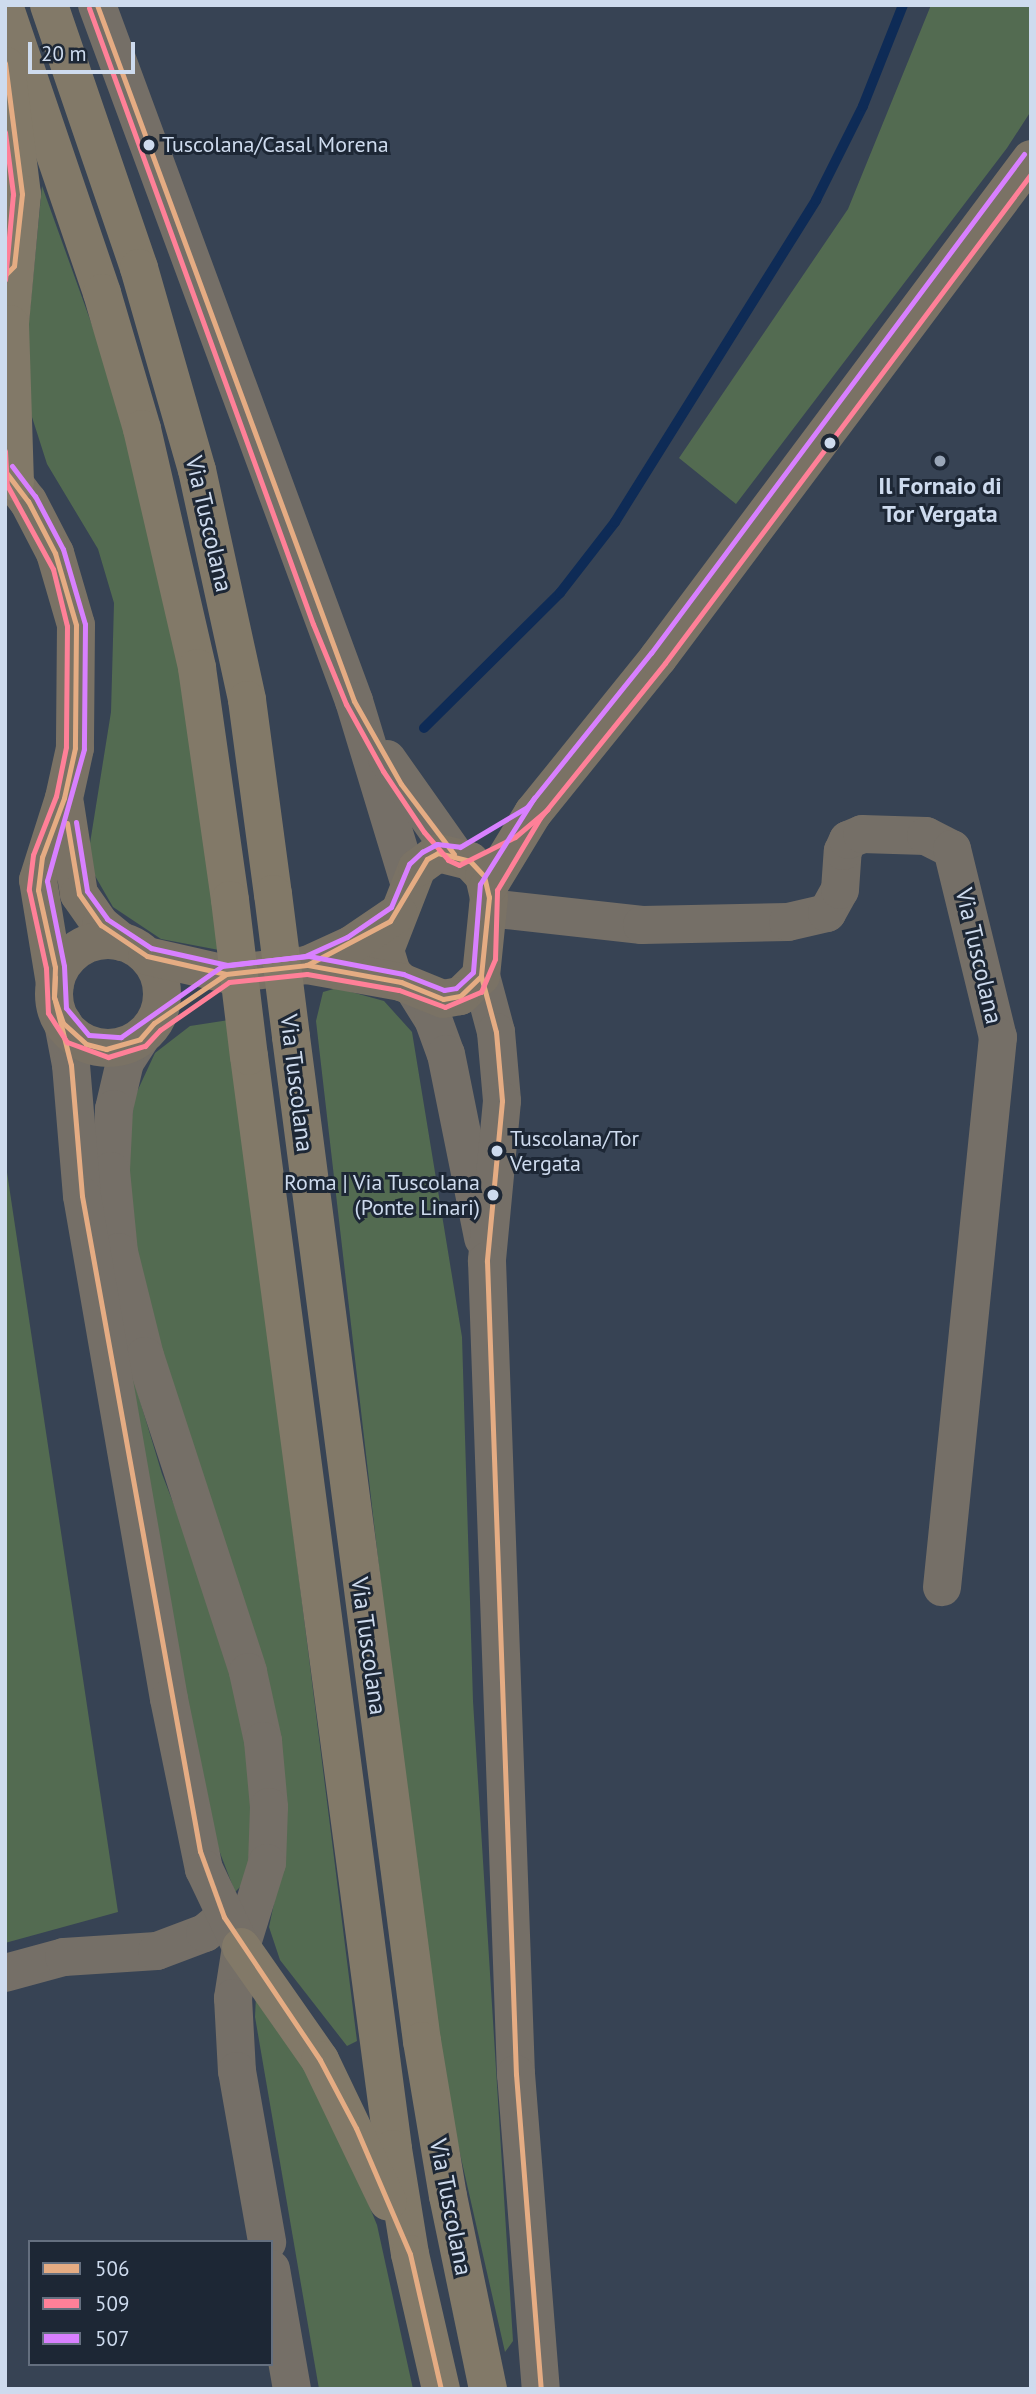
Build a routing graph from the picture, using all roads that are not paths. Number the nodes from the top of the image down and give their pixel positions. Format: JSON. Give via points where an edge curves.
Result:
{"nodes":[{"id":1,"x":49,"y":5,"type":"edge"},
{"id":2,"x":97,"y":5,"type":"edge"},
{"id":3,"x":5,"y":8,"type":"edge"},
{"id":4,"x":5,"y":61,"type":"edge"},
{"id":5,"x":1031,"y":159,"type":"edge"},
{"id":6,"x":10,"y":271,"type":"edge"},
{"id":7,"x":10,"y":476,"type":"edge"},
{"id":8,"x":354,"y":701,"type":"junction"},
{"id":9,"x":64,"y":799,"type":"junction"},
{"id":10,"x":533,"y":813,"type":"junction"},
{"id":11,"x":457,"y":855,"type":"junction"},
{"id":12,"x":488,"y":898,"type":"junction"},
{"id":13,"x":404,"y":899,"type":"junction"},
{"id":14,"x":135,"y":949,"type":"junction"},
{"id":15,"x":307,"y":965,"type":"junction"},
{"id":16,"x":242,"y":973,"type":"junction"},
{"id":17,"x":481,"y":976,"type":"junction"},
{"id":18,"x":55,"y":984,"type":"junction"},
{"id":19,"x":407,"y":986,"type":"junction"},
{"id":20,"x":63,"y":1023,"type":"junction"},
{"id":21,"x":147,"y":1031,"type":"junction"},
{"id":22,"x":487,"y":1261,"type":"junction"},
{"id":23,"x":942,"y":1587,"type":"dead end"},
{"id":24,"x":232,"y":1932,"type":"junction"},
{"id":25,"x":5,"y":1973,"type":"edge"},
{"id":26,"x":267,"y":2240,"type":"edge"},
{"id":27,"x":410,"y":2254,"type":"junction"},
{"id":28,"x":273,"y":2280,"type":"edge"},
{"id":29,"x":292,"y":2389,"type":"edge"},
{"id":30,"x":441,"y":2389,"type":"edge"},
{"id":31,"x":488,"y":2389,"type":"edge"},
{"id":32,"x":541,"y":2389,"type":"edge"}],
"edges":[{"from":1,"to":31,"type":"main road","name":"Via Tuscolana","bridge":true,"via":[[159,331],[197,470],[247,700],[422,2041]]},
{"from":2,"to":8,"type":"street"},
{"from":3,"to":27,"type":"main road","name":"Via Tuscolana","bridge":true,"via":[[102,293],[148,451],[197,668]]},
{"from":4,"to":6,"type":"main road","via":[[21,168],[21,219]]},
{"from":5,"to":10,"type":"main road","via":[[659,658]]},
{"from":6,"to":7,"type":"main road"},
{"from":7,"to":9,"type":"main road","via":[[55,553],[75,615],[77,723]]},
{"from":8,"to":11,"type":"street","via":[[401,785]]},
{"from":8,"to":13,"type":"street","via":[[379,781]]},
{"from":9,"to":14,"type":"main road","via":[[79,894],[101,925]]},
{"from":9,"to":18,"type":"main road","via":[[49,832],[38,880]]},
{"from":10,"to":11,"type":"main road","via":[[495,840]]},
{"from":10,"to":12,"type":"main road"},
{"from":11,"to":12,"type":"main road","via":[[478,868]]},
{"from":11,"to":13,"type":"main road","via":[[438,853],[427,859]]},
{"from":12,"to":17,"type":"main road"},
{"from":12,"to":23,"type":"street","name":"Via Tuscolana","via":[[642,925],[788,922],[827,913],[840,890],[848,840],[862,834],[926,836],[951,849],[998,1037]]},
{"from":13,"to":15,"type":"main road","via":[[351,946]]},
{"from":13,"to":19,"type":"main road","via":[[385,950],[392,974]]},
{"from":14,"to":16,"type":"main road"},
{"from":14,"to":18,"type":"main road","via":[[93,942],[79,948],[64,964]]},
{"from":14,"to":21,"type":"main road","via":[[159,974],[163,996]]},
{"from":15,"to":16,"type":"main road"},
{"from":15,"to":19,"type":"main road"},
{"from":16,"to":21,"type":"main road"},
{"from":17,"to":19,"type":"main road","via":[[473,988],[452,998],[427,996]]},
{"from":17,"to":22,"type":"street","via":[[496,1032],[502,1101]]},
{"from":18,"to":20,"type":"main road"},
{"from":19,"to":22,"type":"street","via":[[433,1019],[446,1054]]},
{"from":20,"to":21,"type":"main road","via":[[86,1044],[106,1048]]},
{"from":20,"to":24,"type":"street","via":[[82,1196],[162,1661],[200,1851]]},
{"from":21,"to":24,"type":"street","via":[[125,1062],[114,1109],[114,1225],[145,1356],[235,1628],[260,1723],[268,1846],[261,1893]]},
{"from":22,"to":32,"type":"street","via":[[516,2074]]},
{"from":24,"to":25,"type":"street","via":[[205,1933],[157,1951],[64,1957]]},
{"from":24,"to":26,"type":"street","via":[[236,2056]]},
{"from":24,"to":27,"type":"main road","via":[[339,2094]]},
{"from":27,"to":30,"type":"main road","name":"Via Tuscolana"},
{"from":28,"to":29,"type":"street"}]}
